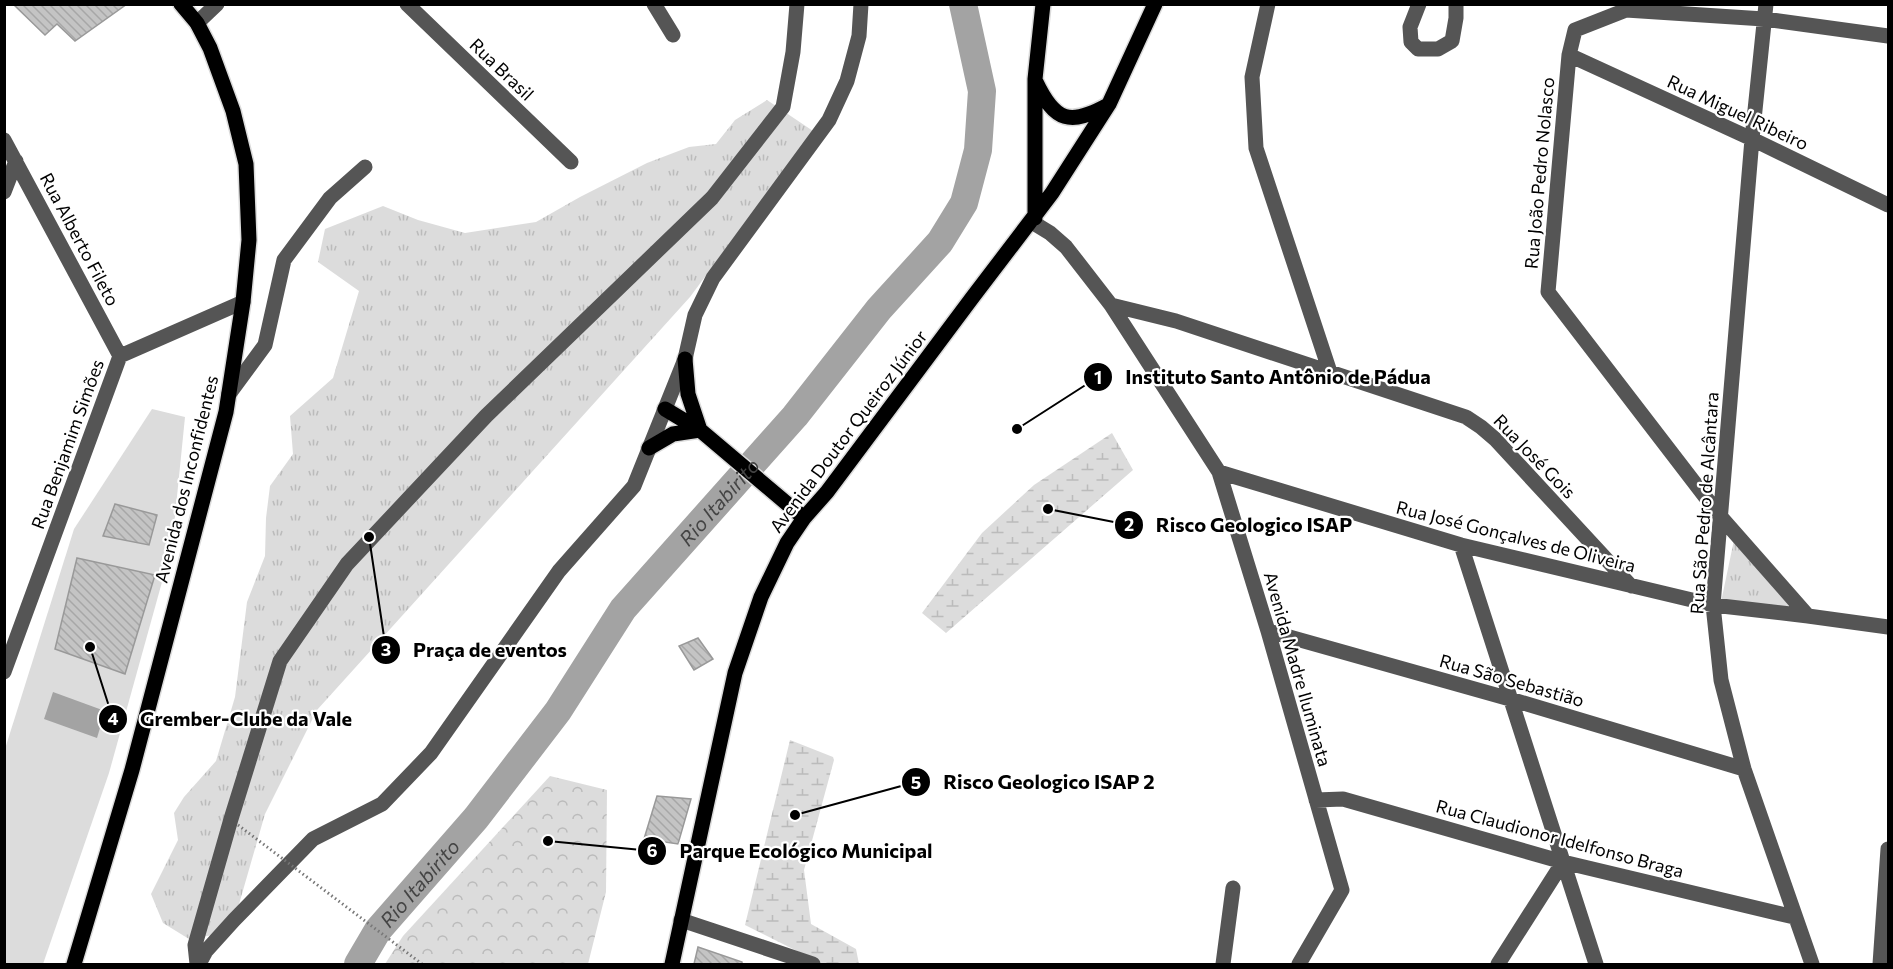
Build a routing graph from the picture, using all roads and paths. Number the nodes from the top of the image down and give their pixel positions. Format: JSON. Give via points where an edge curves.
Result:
{"nodes":[{"id":1,"x":181,"y":4,"type":"edge"},
{"id":2,"x":217,"y":4,"type":"edge"},
{"id":3,"x":407,"y":4,"type":"edge"},
{"id":4,"x":654,"y":4,"type":"edge"},
{"id":5,"x":797,"y":4,"type":"edge"},
{"id":6,"x":861,"y":4,"type":"edge"},
{"id":7,"x":1043,"y":4,"type":"edge"},
{"id":8,"x":1155,"y":4,"type":"edge"},
{"id":9,"x":1268,"y":4,"type":"edge"},
{"id":10,"x":1419,"y":4,"type":"edge"},
{"id":11,"x":1456,"y":4,"type":"edge"},
{"id":12,"x":1765,"y":12,"type":"edge"},
{"id":13,"x":197,"y":23,"type":"junction"},
{"id":14,"x":673,"y":35,"type":"dead end"},
{"id":15,"x":1888,"y":36,"type":"edge"},
{"id":16,"x":1569,"y":55,"type":"junction"},
{"id":17,"x":1035,"y":79,"type":"junction"},
{"id":18,"x":1109,"y":104,"type":"junction"},
{"id":19,"x":1752,"y":139,"type":"junction"},
{"id":20,"x":4,"y":140,"type":"edge"},
{"id":21,"x":16,"y":160,"type":"junction"},
{"id":22,"x":571,"y":162,"type":"dead end"},
{"id":23,"x":364,"y":167,"type":"dead end"},
{"id":24,"x":4,"y":192,"type":"edge"},
{"id":25,"x":1888,"y":206,"type":"edge"},
{"id":26,"x":1033,"y":220,"type":"junction"},
{"id":27,"x":243,"y":302,"type":"junction"},
{"id":28,"x":1111,"y":305,"type":"junction"},
{"id":29,"x":120,"y":356,"type":"junction"},
{"id":30,"x":685,"y":360,"type":"junction"},
{"id":31,"x":1330,"y":372,"type":"junction"},
{"id":32,"x":229,"y":394,"type":"junction"},
{"id":33,"x":665,"y":408,"type":"junction"},
{"id":34,"x":705,"y":434,"type":"junction"},
{"id":35,"x":649,"y":448,"type":"junction"},
{"id":36,"x":1219,"y":472,"type":"junction"},
{"id":37,"x":1720,"y":516,"type":"junction"},
{"id":38,"x":804,"y":518,"type":"junction"},
{"id":39,"x":1461,"y":545,"type":"junction"},
{"id":40,"x":1631,"y":586,"type":"junction"},
{"id":41,"x":1713,"y":605,"type":"junction"},
{"id":42,"x":1808,"y":616,"type":"junction"},
{"id":43,"x":1888,"y":627,"type":"edge"},
{"id":44,"x":1268,"y":631,"type":"junction"},
{"id":45,"x":4,"y":672,"type":"edge"},
{"id":46,"x":1510,"y":699,"type":"junction"},
{"id":47,"x":1744,"y":770,"type":"junction"},
{"id":48,"x":1317,"y":800,"type":"junction"},
{"id":49,"x":238,"y":825,"type":"dead end"},
{"id":50,"x":1888,"y":849,"type":"edge"},
{"id":51,"x":1563,"y":862,"type":"junction"},
{"id":52,"x":1233,"y":888,"type":"dead end"},
{"id":53,"x":1794,"y":917,"type":"junction"},
{"id":54,"x":681,"y":920,"type":"junction"},
{"id":55,"x":74,"y":964,"type":"edge"},
{"id":56,"x":198,"y":964,"type":"edge"},
{"id":57,"x":422,"y":964,"type":"edge"},
{"id":58,"x":672,"y":964,"type":"edge"},
{"id":59,"x":813,"y":964,"type":"edge"},
{"id":60,"x":1224,"y":964,"type":"edge"},
{"id":61,"x":1299,"y":964,"type":"edge"},
{"id":62,"x":1498,"y":964,"type":"edge"},
{"id":63,"x":1596,"y":964,"type":"edge"},
{"id":64,"x":1812,"y":964,"type":"edge"},
{"id":65,"x":1880,"y":964,"type":"edge"}],
"edges":[{"from":1,"to":13,"type":"main road","name":"Avenida dos Inconfidentes"},
{"from":2,"to":13,"type":"street"},
{"from":3,"to":22,"type":"street","name":"Rua Brasil"},
{"from":4,"to":14,"type":"street"},
{"from":5,"to":56,"type":"street","via":[[783,106],[712,198],[486,416],[347,564],[280,661],[195,945]]},
{"from":6,"to":30,"type":"street","via":[[859,36],[847,81],[829,120],[713,278],[695,315]]},
{"from":7,"to":17,"type":"main road"},
{"from":8,"to":18,"type":"main road","name":"Avenida Doutor Queiroz Júnior"},
{"from":9,"to":31,"type":"street","via":[[1252,77],[1256,148]]},
{"from":10,"to":11,"type":"street","via":[[1410,27],[1411,42],[1418,49],[1438,49],[1452,41]]},
{"from":12,"to":15,"type":"street"},
{"from":12,"to":16,"type":"street","name":"Rua João Pedro Nolasco","via":[[1626,10],[1575,30]]},
{"from":12,"to":19,"type":"street","name":"Rua São Pedro de Alcântara"},
{"from":13,"to":27,"type":"main road","name":"Avenida dos Inconfidentes","via":[[233,111],[246,164],[249,240]]},
{"from":16,"to":19,"type":"street","name":"Rua Miguel Ribeiro"},
{"from":16,"to":37,"type":"street","name":"Rua João Pedro Nolasco","via":[[1548,292]]},
{"from":17,"to":18,"type":"main road","via":[[1051,108],[1063,116],[1090,115]]},
{"from":17,"to":26,"type":"main road"},
{"from":18,"to":26,"type":"main road","name":"Avenida Doutor Queiroz Júnior"},
{"from":19,"to":25,"type":"street","name":"Rua Miguel Ribeiro"},
{"from":19,"to":37,"type":"street","name":"Rua São Pedro de Alcântara"},
{"from":20,"to":21,"type":"street","name":"Rua Alberto Fileto"},
{"from":21,"to":24,"type":"street"},
{"from":21,"to":29,"type":"street","name":"Rua Alberto Fileto"},
{"from":23,"to":32,"type":"street","via":[[330,198],[284,260],[265,345]]},
{"from":26,"to":28,"type":"street","name":"Avenida Madre Iluminata","via":[[1066,247]]},
{"from":26,"to":38,"type":"main road","name":"Avenida Doutor Queiroz Júnior"},
{"from":27,"to":29,"type":"street","name":"Rua Benjamim Simões"},
{"from":27,"to":32,"type":"main road","name":"Avenida dos Inconfidentes"},
{"from":28,"to":31,"type":"street","name":"Rua José Gois","via":[[1176,321]]},
{"from":28,"to":36,"type":"street","name":"Avenida Madre Iluminata"},
{"from":29,"to":45,"type":"street","name":"Rua Benjamim Simões"},
{"from":30,"to":33,"type":"street"},
{"from":30,"to":34,"type":"main road","via":[[688,394]]},
{"from":31,"to":40,"type":"street","name":"Rua José Gois","via":[[1466,417],[1481,427]]},
{"from":32,"to":55,"type":"main road","name":"Avenida dos Inconfidentes","via":[[132,770]]},
{"from":33,"to":34,"type":"main road"},
{"from":33,"to":35,"type":"street"},
{"from":34,"to":35,"type":"main road","via":[[673,434]]},
{"from":34,"to":38,"type":"main road"},
{"from":35,"to":56,"type":"street","via":[[634,486],[559,572],[431,753],[382,804],[313,839],[234,920]]},
{"from":36,"to":39,"type":"street","name":"Rua José Gonçalves de Oliveira"},
{"from":36,"to":44,"type":"street","name":"Avenida Madre Iluminata"},
{"from":37,"to":41,"type":"street","name":"Rua São Pedro de Alcântara"},
{"from":37,"to":42,"type":"street","name":"Rua João Pedro Nolasco"},
{"from":38,"to":54,"type":"main road","name":"Avenida Doutor Queiroz Júnior","via":[[787,543],[762,597],[735,673]]},
{"from":39,"to":40,"type":"street","name":"Rua José Gonçalves de Oliveira"},
{"from":39,"to":46,"type":"street"},
{"from":40,"to":41,"type":"street","name":"Rua José Gonçalves de Oliveira"},
{"from":41,"to":42,"type":"street","name":"Rua José Gonçalves de Oliveira"},
{"from":41,"to":47,"type":"street","name":"Rua São Pedro de Alcântara","via":[[1721,680]]},
{"from":42,"to":43,"type":"street"},
{"from":44,"to":46,"type":"street","name":"Rua São Sebastião"},
{"from":44,"to":48,"type":"street","name":"Avenida Madre Iluminata"},
{"from":46,"to":47,"type":"street","name":"Rua São Sebastião"},
{"from":46,"to":51,"type":"street"},
{"from":47,"to":53,"type":"street","name":"Rua São Pedro de Alcântara"},
{"from":48,"to":51,"type":"street","name":"Rua Claudionor Idelfonso Braga","via":[[1343,799]]},
{"from":48,"to":61,"type":"street","name":"Avenida Madre Iluminata","via":[[1342,890]]},
{"from":49,"to":57,"type":"path","bridge":true},
{"from":50,"to":65,"type":"street"},
{"from":51,"to":53,"type":"street","name":"Rua Claudionor Idelfonso Braga"},
{"from":51,"to":62,"type":"street"},
{"from":51,"to":63,"type":"street"},
{"from":52,"to":60,"type":"street"},
{"from":53,"to":64,"type":"street","name":"Rua São Pedro de Alcântara"},
{"from":54,"to":58,"type":"main road","name":"Avenida Doutor Queiroz Júnior"},
{"from":54,"to":59,"type":"street"}]}
